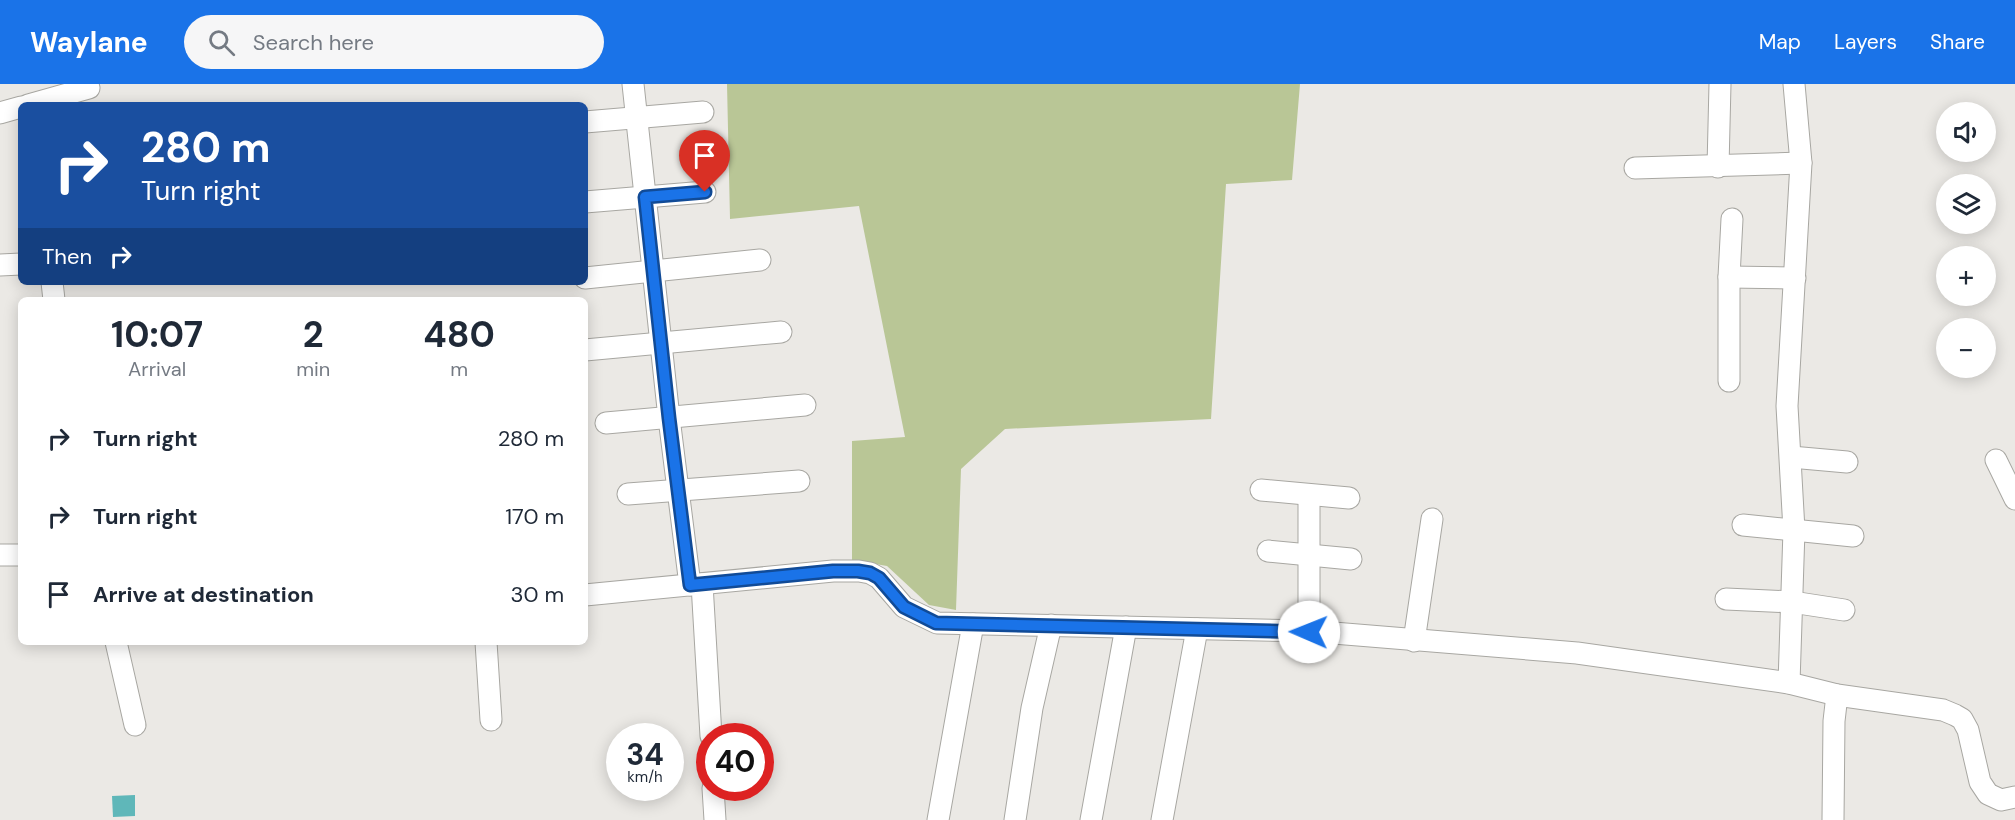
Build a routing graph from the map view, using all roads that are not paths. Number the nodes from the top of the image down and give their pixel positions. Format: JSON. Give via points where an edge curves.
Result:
{"nodes":[{"id":1,"x":633,"y":84,"type":"edge"},
{"id":2,"x":1720,"y":84,"type":"edge"},
{"id":3,"x":1794,"y":84,"type":"edge"},
{"id":4,"x":89,"y":88,"type":"dead end"},
{"id":5,"x":39,"y":102,"type":"edge"},
{"id":6,"x":18,"y":108,"type":"edge"},
{"id":7,"x":703,"y":112,"type":"dead end"},
{"id":8,"x":0,"y":113,"type":"edge"},
{"id":9,"x":637,"y":119,"type":"junction"},
{"id":10,"x":588,"y":122,"type":"edge"},
{"id":11,"x":1801,"y":163,"type":"junction"},
{"id":12,"x":1718,"y":167,"type":"junction"},
{"id":13,"x":1635,"y":168,"type":"dead end"},
{"id":14,"x":705,"y":192,"type":"dead end"},
{"id":15,"x":645,"y":197,"type":"junction"},
{"id":16,"x":588,"y":202,"type":"edge"},
{"id":17,"x":1732,"y":219,"type":"dead end"},
{"id":18,"x":760,"y":260,"type":"dead end"},
{"id":19,"x":18,"y":264,"type":"edge"},
{"id":20,"x":0,"y":265,"type":"edge"},
{"id":21,"x":653,"y":271,"type":"junction"},
{"id":22,"x":1729,"y":277,"type":"junction"},
{"id":23,"x":588,"y":278,"type":"edge"},
{"id":24,"x":1795,"y":278,"type":"junction"},
{"id":25,"x":781,"y":332,"type":"dead end"},
{"id":26,"x":661,"y":342,"type":"junction"},
{"id":27,"x":588,"y":350,"type":"edge"},
{"id":28,"x":1729,"y":381,"type":"dead end"},
{"id":29,"x":805,"y":405,"type":"dead end"},
{"id":30,"x":669,"y":418,"type":"junction"},
{"id":31,"x":606,"y":423,"type":"dead end"},
{"id":32,"x":1791,"y":457,"type":"junction"},
{"id":33,"x":1996,"y":460,"type":"dead end"},
{"id":34,"x":1847,"y":462,"type":"dead end"},
{"id":35,"x":799,"y":481,"type":"dead end"},
{"id":36,"x":678,"y":489,"type":"junction"},
{"id":37,"x":1261,"y":490,"type":"dead end"},
{"id":38,"x":628,"y":494,"type":"dead end"},
{"id":39,"x":1309,"y":495,"type":"junction"},
{"id":40,"x":1349,"y":498,"type":"dead end"},
{"id":41,"x":2015,"y":500,"type":"edge"},
{"id":42,"x":1432,"y":519,"type":"dead end"},
{"id":43,"x":1743,"y":525,"type":"dead end"},
{"id":44,"x":1794,"y":530,"type":"junction"},
{"id":45,"x":1853,"y":536,"type":"dead end"},
{"id":46,"x":1268,"y":551,"type":"dead end"},
{"id":47,"x":1309,"y":554,"type":"junction"},
{"id":48,"x":0,"y":555,"type":"edge"},
{"id":49,"x":18,"y":555,"type":"edge"},
{"id":50,"x":1351,"y":559,"type":"dead end"},
{"id":51,"x":696,"y":585,"type":"junction"},
{"id":52,"x":588,"y":595,"type":"edge"},
{"id":53,"x":1726,"y":599,"type":"dead end"},
{"id":54,"x":1792,"y":602,"type":"junction"},
{"id":55,"x":1844,"y":610,"type":"dead end"},
{"id":56,"x":973,"y":624,"type":"junction"},
{"id":57,"x":1051,"y":626,"type":"junction"},
{"id":58,"x":1126,"y":627,"type":"junction"},
{"id":59,"x":1197,"y":629,"type":"junction"},
{"id":60,"x":1309,"y":632,"type":"junction"},
{"id":61,"x":1414,"y":641,"type":"junction"},
{"id":62,"x":117,"y":645,"type":"edge"},
{"id":63,"x":486,"y":645,"type":"edge"},
{"id":64,"x":1789,"y":683,"type":"junction"},
{"id":65,"x":1837,"y":695,"type":"junction"},
{"id":66,"x":491,"y":720,"type":"dead end"},
{"id":67,"x":710,"y":723,"type":"edge"},
{"id":68,"x":135,"y":725,"type":"dead end"},
{"id":69,"x":2015,"y":797,"type":"edge"},
{"id":70,"x":714,"y":801,"type":"edge"},
{"id":71,"x":715,"y":820,"type":"edge"},
{"id":72,"x":938,"y":820,"type":"edge"},
{"id":73,"x":1015,"y":820,"type":"edge"},
{"id":74,"x":1091,"y":820,"type":"edge"},
{"id":75,"x":1162,"y":820,"type":"edge"},
{"id":76,"x":1833,"y":820,"type":"edge"}],
"edges":[{"from":1,"to":9,"type":"street"},
{"from":2,"to":12,"type":"street"},
{"from":3,"to":11,"type":"street"},
{"from":4,"to":5,"type":"street"},
{"from":6,"to":8,"type":"street"},
{"from":7,"to":9,"type":"street"},
{"from":9,"to":10,"type":"street"},
{"from":9,"to":15,"type":"street"},
{"from":11,"to":12,"type":"street"},
{"from":11,"to":24,"type":"street"},
{"from":12,"to":13,"type":"street"},
{"from":14,"to":15,"type":"street"},
{"from":15,"to":16,"type":"street"},
{"from":15,"to":21,"type":"street"},
{"from":17,"to":22,"type":"street"},
{"from":18,"to":21,"type":"street"},
{"from":19,"to":20,"type":"street"},
{"from":21,"to":23,"type":"street"},
{"from":21,"to":26,"type":"street"},
{"from":22,"to":24,"type":"street"},
{"from":22,"to":28,"type":"street"},
{"from":24,"to":32,"type":"street","via":[[1787,406]]},
{"from":25,"to":26,"type":"street"},
{"from":26,"to":27,"type":"street"},
{"from":26,"to":30,"type":"street"},
{"from":29,"to":30,"type":"street"},
{"from":30,"to":31,"type":"street"},
{"from":30,"to":36,"type":"street"},
{"from":32,"to":34,"type":"street"},
{"from":32,"to":44,"type":"street"},
{"from":33,"to":41,"type":"street"},
{"from":35,"to":36,"type":"street"},
{"from":36,"to":38,"type":"street"},
{"from":36,"to":51,"type":"street"},
{"from":37,"to":39,"type":"street"},
{"from":39,"to":40,"type":"street"},
{"from":39,"to":47,"type":"street"},
{"from":42,"to":61,"type":"street"},
{"from":43,"to":44,"type":"street"},
{"from":44,"to":45,"type":"street"},
{"from":44,"to":54,"type":"street"},
{"from":46,"to":47,"type":"street"},
{"from":47,"to":50,"type":"street"},
{"from":47,"to":60,"type":"street"},
{"from":48,"to":49,"type":"street"},
{"from":51,"to":52,"type":"street"},
{"from":51,"to":56,"type":"street","via":[[858,571],[879,578],[904,607],[924,618],[936,623]]},
{"from":51,"to":67,"type":"street"},
{"from":53,"to":54,"type":"street"},
{"from":54,"to":55,"type":"street"},
{"from":54,"to":64,"type":"street"},
{"from":56,"to":57,"type":"street"},
{"from":56,"to":72,"type":"street"},
{"from":57,"to":58,"type":"street"},
{"from":57,"to":73,"type":"street","via":[[1032,708]]},
{"from":58,"to":59,"type":"street"},
{"from":58,"to":74,"type":"street"},
{"from":59,"to":60,"type":"street"},
{"from":59,"to":75,"type":"street"},
{"from":60,"to":61,"type":"street"},
{"from":61,"to":64,"type":"street","via":[[1577,653]]},
{"from":62,"to":68,"type":"street"},
{"from":63,"to":66,"type":"street"},
{"from":64,"to":65,"type":"street"},
{"from":65,"to":69,"type":"street","via":[[1943,710],[1962,719],[1980,782],[1988,794],[2001,800]]},
{"from":65,"to":76,"type":"street"},
{"from":70,"to":71,"type":"street"}]}
